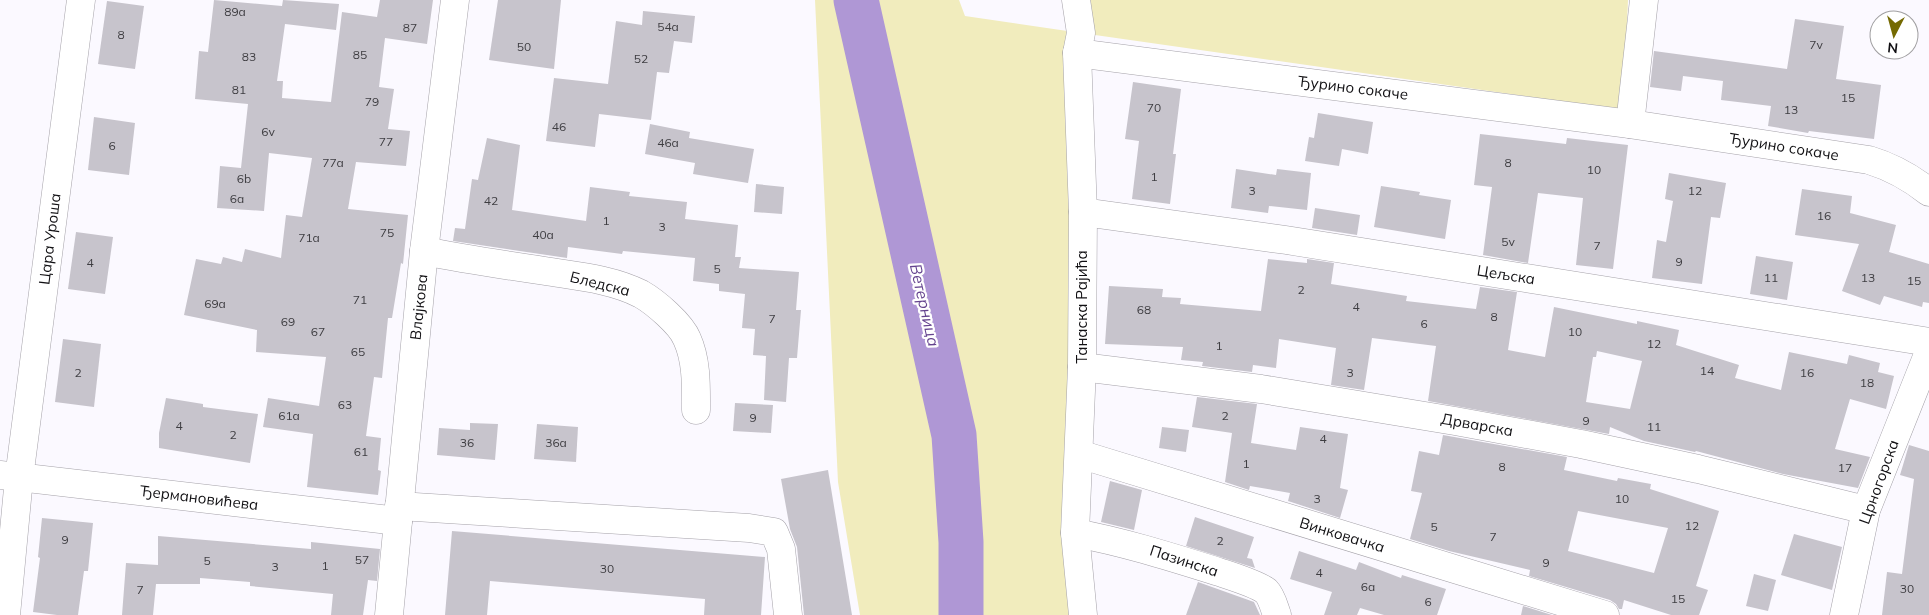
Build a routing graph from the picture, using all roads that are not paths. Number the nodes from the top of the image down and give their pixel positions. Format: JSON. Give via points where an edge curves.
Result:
{"nodes":[{"id":1,"x":81,"y":0,"type":"edge"},
{"id":2,"x":455,"y":0,"type":"edge"},
{"id":3,"x":1076,"y":0,"type":"edge"},
{"id":4,"x":1644,"y":0,"type":"edge"},
{"id":5,"x":1077,"y":53,"type":"junction"},
{"id":6,"x":1630,"y":124,"type":"junction"},
{"id":7,"x":1929,"y":192,"type":"edge"},
{"id":8,"x":1082,"y":212,"type":"junction"},
{"id":9,"x":424,"y":252,"type":"junction"},
{"id":10,"x":1929,"y":342,"type":"edge"},
{"id":11,"x":1929,"y":352,"type":"edge"},
{"id":12,"x":1082,"y":367,"type":"junction"},
{"id":13,"x":696,"y":410,"type":"dead end"},
{"id":14,"x":1079,"y":454,"type":"junction"},
{"id":15,"x":10,"y":476,"type":"edge"},
{"id":16,"x":1866,"y":510,"type":"junction"},
{"id":17,"x":398,"y":514,"type":"junction"},
{"id":18,"x":1075,"y":533,"type":"junction"},
{"id":19,"x":6,"y":615,"type":"edge"},
{"id":20,"x":389,"y":615,"type":"edge"},
{"id":21,"x":788,"y":615,"type":"edge"},
{"id":22,"x":1084,"y":615,"type":"edge"},
{"id":23,"x":1277,"y":615,"type":"edge"},
{"id":24,"x":1604,"y":615,"type":"edge"},
{"id":25,"x":1844,"y":615,"type":"edge"}],
"edges":[{"from":1,"to":15,"type":"street","name":"Цара Уроша"},
{"from":2,"to":9,"type":"street","name":"Влајкова"},
{"from":3,"to":5,"type":"street","name":"Танаска Рајића","via":[[1081,33]]},
{"from":4,"to":6,"type":"street"},
{"from":5,"to":6,"type":"street","name":"Ђурино сокаче"},
{"from":5,"to":8,"type":"street","name":"Танаска Рајића"},
{"from":6,"to":7,"type":"street","name":"Ђурино сокаче","via":[[1869,160],[1912,178]]},
{"from":8,"to":10,"type":"street","name":"Цељска","via":[[1286,240]]},
{"from":8,"to":12,"type":"street","name":"Танаска Рајића"},
{"from":9,"to":13,"type":"street","name":"Бледска","via":[[584,278],[642,295],[668,315],[686,337],[695,371]]},
{"from":9,"to":17,"type":"street","name":"Влајкова"},
{"from":11,"to":16,"type":"street","name":"Црногорска"},
{"from":12,"to":14,"type":"street","name":"Танаска Рајића"},
{"from":12,"to":16,"type":"street","name":"Дрварска","via":[[1261,389],[1581,444]]},
{"from":14,"to":18,"type":"street","name":"Танаска Рајића"},
{"from":14,"to":24,"type":"street","name":"Винковачка"},
{"from":15,"to":17,"type":"street","name":"Ђермановићева"},
{"from":15,"to":19,"type":"street","name":"Цара Уроша"},
{"from":16,"to":25,"type":"street","name":"Црногорска"},
{"from":17,"to":20,"type":"street","name":"Влајкова"},
{"from":17,"to":21,"type":"street","name":"Ђермановићева","via":[[749,528],[774,532],[781,549]]},
{"from":18,"to":22,"type":"street","name":"Танаска Рајића"},
{"from":18,"to":23,"type":"street","name":"Пазинска","via":[[1148,549],[1239,579],[1265,590]]}]}
